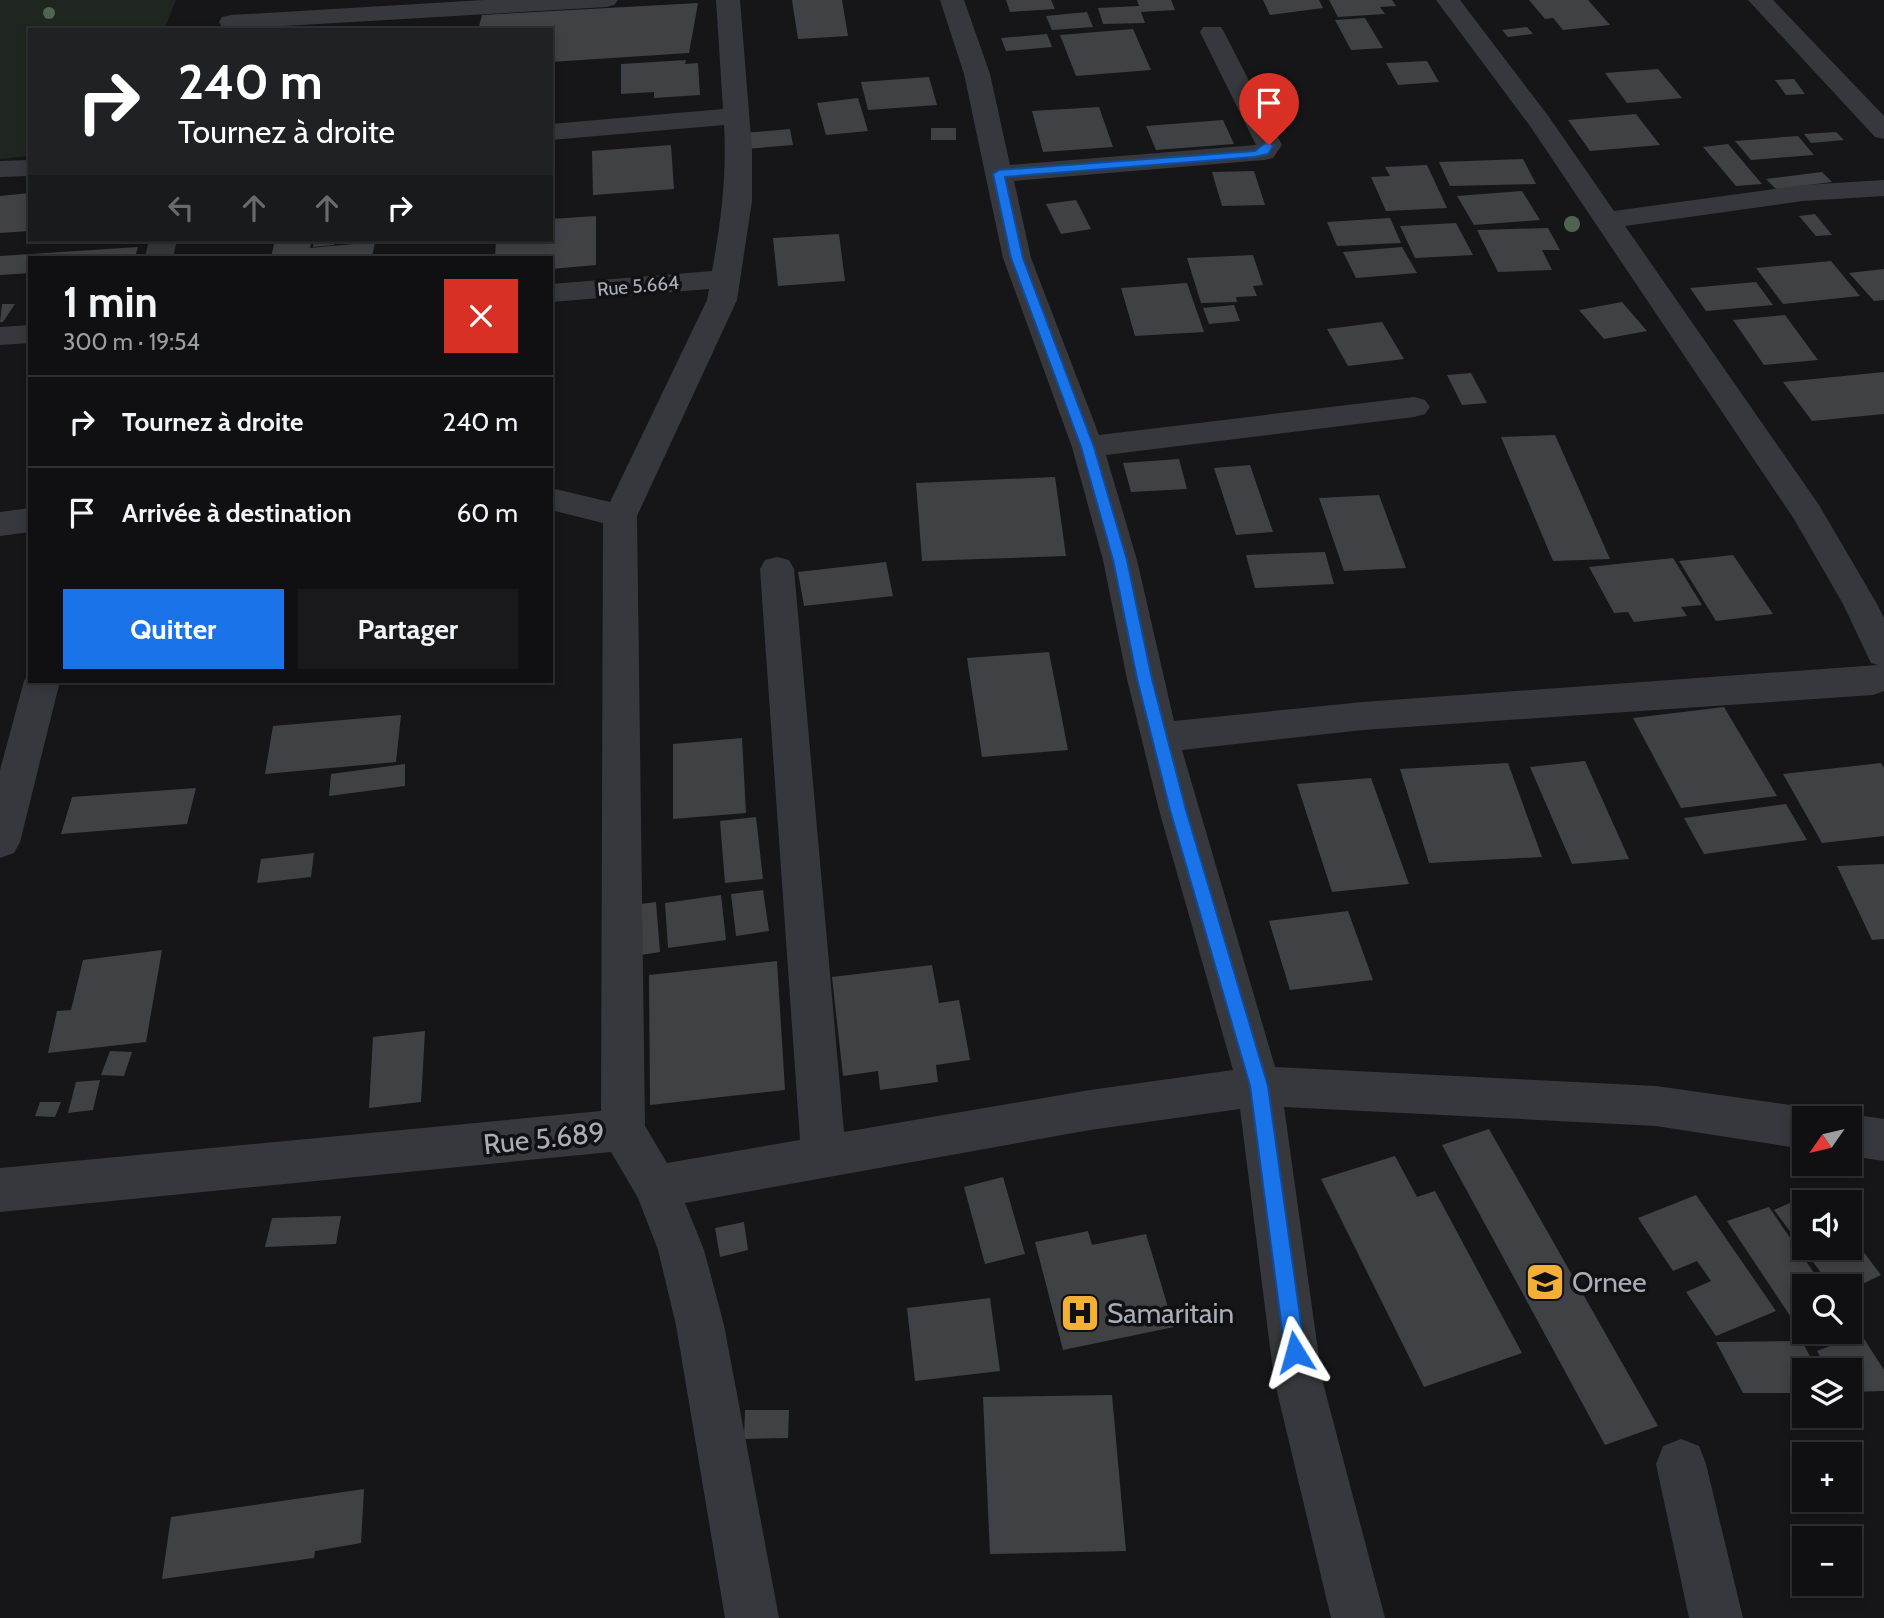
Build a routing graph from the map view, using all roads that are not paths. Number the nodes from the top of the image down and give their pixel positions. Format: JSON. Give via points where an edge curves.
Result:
{"nodes":[{"id":1,"x":606,"y":0,"type":"edge"},
{"id":2,"x":728,"y":0,"type":"edge"},
{"id":3,"x":952,"y":0,"type":"edge"},
{"id":4,"x":1448,"y":0,"type":"edge"},
{"id":5,"x":1760,"y":0,"type":"edge"},
{"id":6,"x":233,"y":17,"type":"edge"},
{"id":7,"x":1212,"y":32,"type":"dead end"},
{"id":8,"x":734,"y":116,"type":"junction"},
{"id":9,"x":1884,"y":131,"type":"edge"},
{"id":10,"x":553,"y":132,"type":"edge"},
{"id":11,"x":28,"y":167,"type":"edge"},
{"id":12,"x":0,"y":169,"type":"edge"},
{"id":13,"x":999,"y":174,"type":"junction"},
{"id":14,"x":1884,"y":188,"type":"edge"},
{"id":15,"x":1606,"y":220,"type":"junction"},
{"id":16,"x":725,"y":279,"type":"junction"},
{"id":17,"x":553,"y":293,"type":"edge"},
{"id":18,"x":28,"y":334,"type":"edge"},
{"id":19,"x":0,"y":337,"type":"edge"},
{"id":20,"x":1414,"y":407,"type":"dead end"},
{"id":21,"x":1088,"y":447,"type":"junction"},
{"id":22,"x":553,"y":499,"type":"edge"},
{"id":23,"x":620,"y":516,"type":"junction"},
{"id":24,"x":28,"y":520,"type":"edge"},
{"id":25,"x":0,"y":524,"type":"edge"},
{"id":26,"x":777,"y":569,"type":"dead end"},
{"id":27,"x":1872,"y":600,"type":"edge"},
{"id":28,"x":1881,"y":679,"type":"edge"},
{"id":29,"x":41,"y":683,"type":"edge"},
{"id":30,"x":1161,"y":736,"type":"junction"},
{"id":31,"x":4,"y":804,"type":"edge"},
{"id":32,"x":0,"y":842,"type":"edge"},
{"id":33,"x":1259,"y":1086,"type":"junction"},
{"id":34,"x":1792,"y":1126,"type":"edge"},
{"id":35,"x":623,"y":1130,"type":"junction"},
{"id":36,"x":1862,"y":1137,"type":"edge"},
{"id":37,"x":1884,"y":1140,"type":"edge"},
{"id":38,"x":824,"y":1157,"type":"junction"},
{"id":39,"x":656,"y":1187,"type":"junction"},
{"id":40,"x":0,"y":1190,"type":"edge"},
{"id":41,"x":1681,"y":1464,"type":"dead end"},
{"id":42,"x":752,"y":1618,"type":"edge"},
{"id":43,"x":1357,"y":1618,"type":"edge"},
{"id":44,"x":1716,"y":1618,"type":"edge"}],
"edges":[{"from":1,"to":6,"type":"street"},
{"from":2,"to":8,"type":"street"},
{"from":3,"to":13,"type":"street","via":[[977,74]]},
{"from":4,"to":15,"type":"street","via":[[1540,122]]},
{"from":5,"to":9,"type":"street"},
{"from":7,"to":13,"type":"street","via":[[1269,145],[1264,152]]},
{"from":8,"to":10,"type":"street"},
{"from":8,"to":16,"type":"street","via":[[738,201]]},
{"from":11,"to":12,"type":"street"},
{"from":13,"to":21,"type":"street","via":[[1017,258]]},
{"from":14,"to":15,"type":"street","via":[[1802,193]]},
{"from":15,"to":27,"type":"street"},
{"from":16,"to":17,"type":"street","name":"Rue 5.664"},
{"from":16,"to":23,"type":"street","via":[[722,300]]},
{"from":18,"to":19,"type":"street"},
{"from":20,"to":21,"type":"street"},
{"from":21,"to":30,"type":"street"},
{"from":22,"to":23,"type":"street"},
{"from":23,"to":35,"type":"street"},
{"from":24,"to":25,"type":"street"},
{"from":26,"to":38,"type":"street"},
{"from":27,"to":28,"type":"street"},
{"from":28,"to":30,"type":"street","via":[[1663,692]]},
{"from":29,"to":31,"type":"street"},
{"from":30,"to":33,"type":"street","via":[[1178,810]]},
{"from":31,"to":32,"type":"street"},
{"from":33,"to":34,"type":"street","via":[[1656,1106]]},
{"from":33,"to":38,"type":"street","via":[[1090,1110]]},
{"from":33,"to":43,"type":"street","via":[[1298,1379]]},
{"from":35,"to":39,"type":"street","name":"Rue 5.689"},
{"from":35,"to":40,"type":"street","name":"Rue 5.689"},
{"from":36,"to":37,"type":"street"},
{"from":38,"to":39,"type":"street"},
{"from":39,"to":42,"type":"street","name":"Rue 5.689","via":[[681,1250],[700,1325]]},
{"from":41,"to":44,"type":"street"}]}
